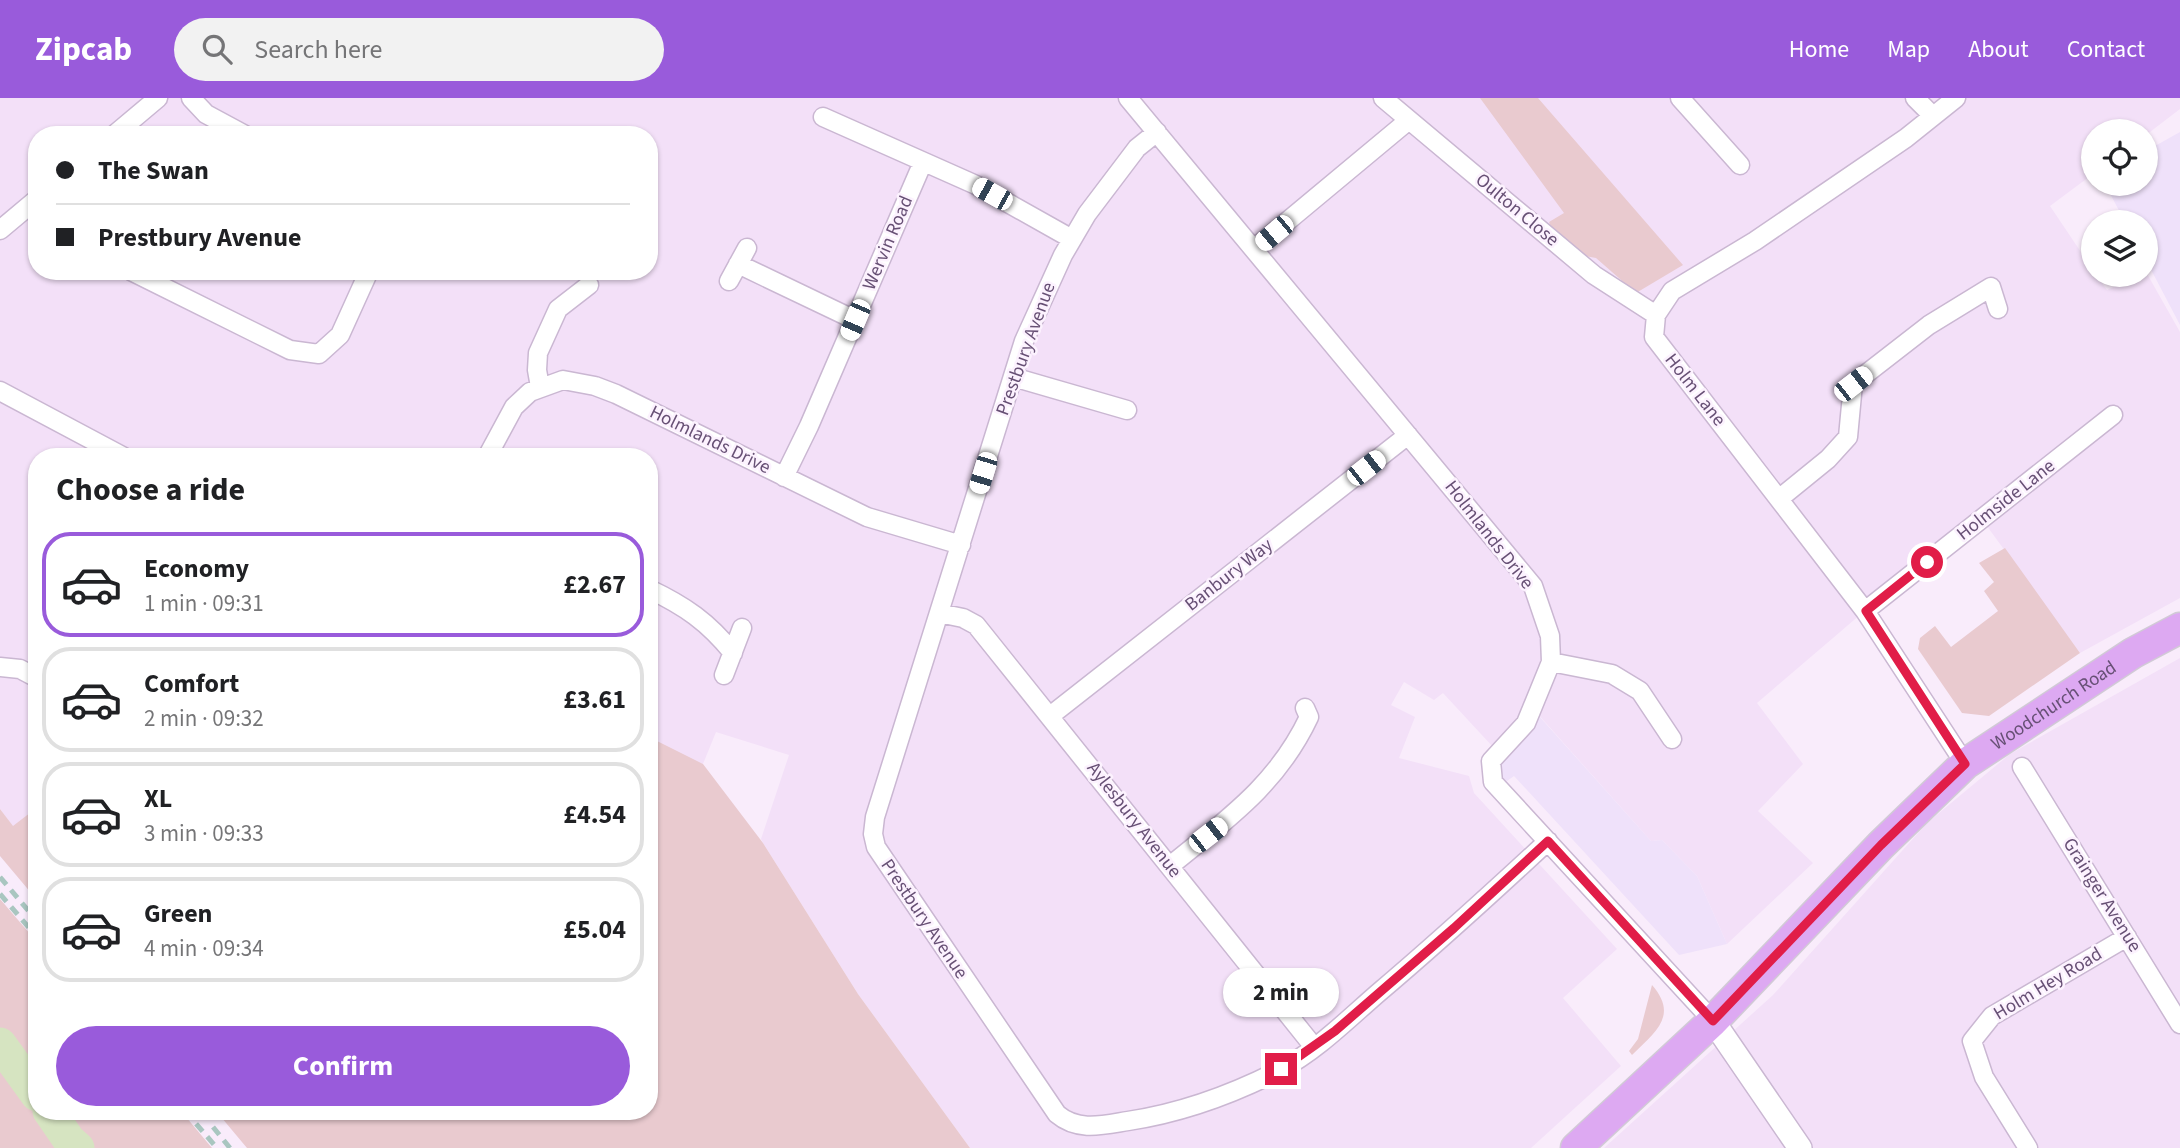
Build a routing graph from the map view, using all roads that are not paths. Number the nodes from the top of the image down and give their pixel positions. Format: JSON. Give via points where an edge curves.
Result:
{"nodes":[{"id":1,"x":158,"y":98,"type":"edge"},
{"id":2,"x":191,"y":98,"type":"edge"},
{"id":3,"x":1128,"y":98,"type":"edge"},
{"id":4,"x":1383,"y":98,"type":"edge"},
{"id":5,"x":1681,"y":98,"type":"edge"},
{"id":6,"x":1915,"y":98,"type":"edge"},
{"id":7,"x":1956,"y":98,"type":"edge"},
{"id":8,"x":1933,"y":116,"type":"junction"},
{"id":9,"x":823,"y":117,"type":"dead end"},
{"id":10,"x":1409,"y":120,"type":"junction"},
{"id":11,"x":125,"y":126,"type":"edge"},
{"id":12,"x":228,"y":126,"type":"edge"},
{"id":13,"x":1157,"y":132,"type":"junction"},
{"id":14,"x":923,"y":162,"type":"junction"},
{"id":15,"x":1740,"y":166,"type":"dead end"},
{"id":16,"x":28,"y":207,"type":"edge"},
{"id":17,"x":0,"y":230,"type":"edge"},
{"id":18,"x":1072,"y":239,"type":"junction"},
{"id":19,"x":1254,"y":249,"type":"junction"},
{"id":20,"x":149,"y":280,"type":"edge"},
{"id":21,"x":365,"y":280,"type":"edge"},
{"id":22,"x":729,"y":281,"type":"dead end"},
{"id":23,"x":589,"y":285,"type":"dead end"},
{"id":24,"x":1998,"y":309,"type":"dead end"},
{"id":25,"x":1656,"y":315,"type":"junction"},
{"id":26,"x":855,"y":320,"type":"junction"},
{"id":27,"x":1013,"y":377,"type":"junction"},
{"id":28,"x":540,"y":387,"type":"junction"},
{"id":29,"x":0,"y":391,"type":"edge"},
{"id":30,"x":1127,"y":410,"type":"dead end"},
{"id":31,"x":2113,"y":415,"type":"dead end"},
{"id":32,"x":1408,"y":435,"type":"junction"},
{"id":33,"x":107,"y":448,"type":"edge"},
{"id":34,"x":492,"y":448,"type":"edge"},
{"id":35,"x":784,"y":477,"type":"junction"},
{"id":36,"x":1780,"y":498,"type":"junction"},
{"id":37,"x":961,"y":545,"type":"junction"},
{"id":38,"x":658,"y":594,"type":"edge"},
{"id":39,"x":1866,"y":611,"type":"junction"},
{"id":40,"x":939,"y":613,"type":"junction"},
{"id":41,"x":742,"y":628,"type":"dead end"},
{"id":42,"x":2180,"y":628,"type":"edge"},
{"id":43,"x":733,"y":653,"type":"junction"},
{"id":44,"x":1551,"y":662,"type":"junction"},
{"id":45,"x":0,"y":667,"type":"edge"},
{"id":46,"x":28,"y":673,"type":"edge"},
{"id":47,"x":724,"y":676,"type":"dead end"},
{"id":48,"x":1310,"y":713,"type":"dead end"},
{"id":49,"x":1050,"y":716,"type":"junction"},
{"id":50,"x":1675,"y":740,"type":"dead end"},
{"id":51,"x":1965,"y":764,"type":"junction"},
{"id":52,"x":2022,"y":767,"type":"dead end"},
{"id":53,"x":1548,"y":841,"type":"junction"},
{"id":54,"x":1170,"y":866,"type":"junction"},
{"id":55,"x":2127,"y":937,"type":"junction"},
{"id":56,"x":1713,"y":1021,"type":"junction"},
{"id":57,"x":2180,"y":1024,"type":"edge"},
{"id":58,"x":1314,"y":1047,"type":"junction"},
{"id":59,"x":1576,"y":1148,"type":"edge"},
{"id":60,"x":1800,"y":1148,"type":"edge"},
{"id":61,"x":2028,"y":1148,"type":"edge"}],
"edges":[{"from":1,"to":11,"type":"street"},
{"from":2,"to":12,"type":"street","via":[[206,114]]},
{"from":3,"to":13,"type":"street","name":"Holmlands Drive"},
{"from":4,"to":10,"type":"street","name":"Oulton Close"},
{"from":5,"to":15,"type":"street"},
{"from":6,"to":8,"type":"street"},
{"from":7,"to":8,"type":"street"},
{"from":8,"to":25,"type":"street","via":[[1755,241],[1672,291]]},
{"from":9,"to":14,"type":"street"},
{"from":10,"to":19,"type":"street"},
{"from":10,"to":25,"type":"street","name":"Oulton Close","via":[[1594,275]]},
{"from":13,"to":18,"type":"street","name":"Prestbury Avenue","via":[[1136,148]]},
{"from":13,"to":19,"type":"street","name":"Holmlands Drive"},
{"from":14,"to":18,"type":"street","via":[[976,185]]},
{"from":14,"to":26,"type":"street","name":"Wervin Road"},
{"from":16,"to":17,"type":"street"},
{"from":18,"to":27,"type":"street","name":"Prestbury Avenue","via":[[1044,294]]},
{"from":19,"to":32,"type":"street","name":"Holmlands Drive"},
{"from":20,"to":21,"type":"street","via":[[290,351],[319,354],[340,335]]},
{"from":22,"to":26,"type":"street","via":[[742,256]]},
{"from":23,"to":28,"type":"street","via":[[558,309],[538,353]]},
{"from":24,"to":36,"type":"street","via":[[1991,287],[1928,325],[1853,384],[1849,437]]},
{"from":25,"to":36,"type":"street","name":"Holm Lane","via":[[1654,337]]},
{"from":26,"to":35,"type":"street","name":"Wervin Road"},
{"from":27,"to":30,"type":"street"},
{"from":27,"to":37,"type":"street","name":"Prestbury Avenue"},
{"from":28,"to":34,"type":"street","via":[[514,407]]},
{"from":28,"to":35,"type":"street","name":"Holmlands Drive","via":[[563,380],[606,390]]},
{"from":29,"to":33,"type":"street"},
{"from":31,"to":39,"type":"street","name":"Holmside Lane"},
{"from":32,"to":44,"type":"street","name":"Holmlands Drive","via":[[1533,586],[1550,636]]},
{"from":32,"to":49,"type":"street","name":"Banbury Way"},
{"from":35,"to":37,"type":"street","name":"Holmlands Drive","via":[[867,517]]},
{"from":36,"to":39,"type":"street","name":"Holm Lane"},
{"from":37,"to":40,"type":"street","name":"Prestbury Avenue"},
{"from":38,"to":43,"type":"street","via":[[696,614]]},
{"from":39,"to":51,"type":"street","name":"Holm Lane"},
{"from":40,"to":49,"type":"street","name":"Aylesbury Avenue","via":[[976,625]]},
{"from":40,"to":58,"type":"street","name":"Prestbury Avenue","via":[[875,817],[876,847],[1057,1114],[1072,1125],[1102,1125],[1179,1110],[1281,1069]]},
{"from":41,"to":43,"type":"street"},
{"from":42,"to":51,"type":"highway","name":"Woodchurch Road","via":[[2133,653]]},
{"from":43,"to":47,"type":"street"},
{"from":44,"to":50,"type":"street","via":[[1612,674],[1640,691]]},
{"from":44,"to":53,"type":"street","name":"Holmlands Drive","via":[[1526,723],[1492,761],[1493,782]]},
{"from":45,"to":46,"type":"street"},
{"from":48,"to":54,"type":"street","via":[[1302,733],[1260,792]]},
{"from":49,"to":54,"type":"street","name":"Aylesbury Avenue"},
{"from":51,"to":56,"type":"highway","name":"Woodchurch Road"},
{"from":52,"to":55,"type":"street","name":"Grainger Avenue"},
{"from":53,"to":56,"type":"street","name":"Holmlands Drive"},
{"from":53,"to":58,"type":"street","name":"Prestbury Avenue"},
{"from":54,"to":58,"type":"street","name":"Aylesbury Avenue"},
{"from":55,"to":57,"type":"street","name":"Grainger Avenue"},
{"from":55,"to":61,"type":"street","name":"Holm Hey Road","via":[[1992,1016],[1972,1041],[1984,1077]]},
{"from":56,"to":59,"type":"highway","name":"Woodchurch Road"},
{"from":56,"to":60,"type":"street"}]}
